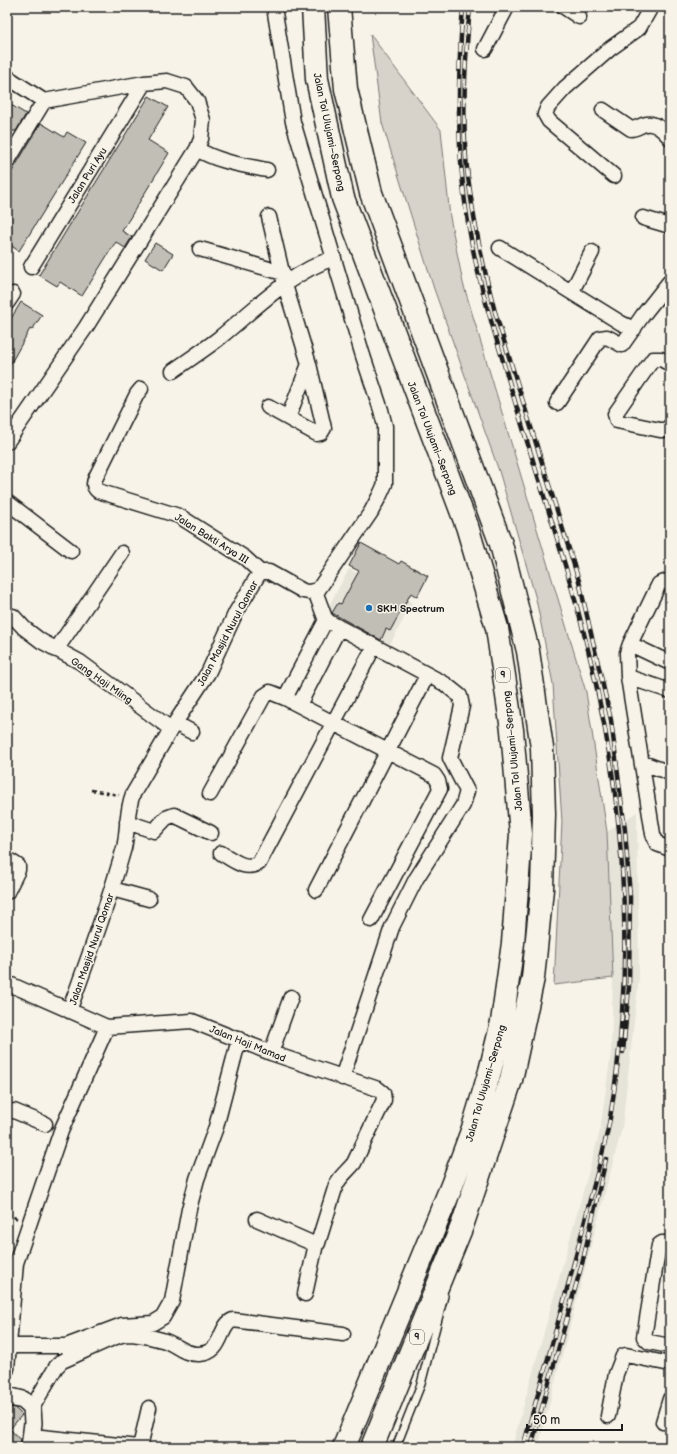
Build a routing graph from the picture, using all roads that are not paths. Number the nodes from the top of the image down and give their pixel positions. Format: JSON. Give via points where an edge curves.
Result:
{"nodes":[{"id":1,"x":274,"y":7,"type":"edge"},
{"id":2,"x":313,"y":7,"type":"edge"},
{"id":3,"x":339,"y":7,"type":"edge"},
{"id":4,"x":507,"y":7,"type":"edge"},
{"id":5,"x":564,"y":7,"type":"edge"},
{"id":6,"x":651,"y":7,"type":"edge"},
{"id":7,"x":579,"y":17,"type":"dead end"},
{"id":8,"x":485,"y":49,"type":"dead end"},
{"id":9,"x":7,"y":77,"type":"edge"},
{"id":10,"x":144,"y":83,"type":"junction"},
{"id":11,"x":44,"y":101,"type":"junction"},
{"id":12,"x":603,"y":110,"type":"dead end"},
{"id":13,"x":670,"y":138,"type":"edge"},
{"id":14,"x":197,"y":149,"type":"junction"},
{"id":15,"x":7,"y":162,"type":"edge"},
{"id":16,"x":267,"y":170,"type":"dead end"},
{"id":17,"x":614,"y":176,"type":"dead end"},
{"id":18,"x":270,"y":217,"type":"dead end"},
{"id":19,"x":643,"y":218,"type":"dead end"},
{"id":20,"x":670,"y":226,"type":"edge"},
{"id":21,"x":500,"y":248,"type":"dead end"},
{"id":22,"x":200,"y":249,"type":"dead end"},
{"id":23,"x":592,"y":252,"type":"dead end"},
{"id":24,"x":334,"y":258,"type":"junction"},
{"id":25,"x":31,"y":266,"type":"dead end"},
{"id":26,"x":284,"y":279,"type":"junction"},
{"id":27,"x":670,"y":281,"type":"edge"},
{"id":28,"x":572,"y":292,"type":"junction"},
{"id":29,"x":634,"y":330,"type":"junction"},
{"id":30,"x":309,"y":364,"type":"junction"},
{"id":31,"x":670,"y":364,"type":"edge"},
{"id":32,"x":173,"y":371,"type":"dead end"},
{"id":33,"x":141,"y":389,"type":"dead end"},
{"id":34,"x":557,"y":403,"type":"dead end"},
{"id":35,"x":268,"y":406,"type":"dead end"},
{"id":36,"x":288,"y":418,"type":"junction"},
{"id":37,"x":670,"y":426,"type":"edge"},
{"id":38,"x":7,"y":442,"type":"edge"},
{"id":39,"x":7,"y":502,"type":"edge"},
{"id":40,"x":71,"y":551,"type":"dead end"},
{"id":41,"x":122,"y":553,"type":"dead end"},
{"id":42,"x":260,"y":572,"type":"junction"},
{"id":43,"x":670,"y":580,"type":"edge"},
{"id":44,"x":315,"y":591,"type":"junction"},
{"id":45,"x":13,"y":616,"type":"dead end"},
{"id":46,"x":326,"y":620,"type":"junction"},
{"id":47,"x":339,"y":628,"type":"junction"},
{"id":48,"x":630,"y":644,"type":"junction"},
{"id":49,"x":56,"y":650,"type":"junction"},
{"id":50,"x":369,"y":656,"type":"dead end"},
{"id":51,"x":670,"y":663,"type":"edge"},
{"id":52,"x":628,"y":677,"type":"junction"},
{"id":53,"x":423,"y":683,"type":"dead end"},
{"id":54,"x":670,"y":691,"type":"edge"},
{"id":55,"x":285,"y":698,"type":"junction"},
{"id":56,"x":299,"y":705,"type":"junction"},
{"id":57,"x":333,"y":723,"type":"junction"},
{"id":58,"x":173,"y":726,"type":"junction"},
{"id":59,"x":192,"y":732,"type":"dead end"},
{"id":60,"x":387,"y":751,"type":"junction"},
{"id":61,"x":643,"y":763,"type":"junction"},
{"id":62,"x":670,"y":773,"type":"edge"},
{"id":63,"x":210,"y":794,"type":"dead end"},
{"id":64,"x":127,"y":822,"type":"junction"},
{"id":65,"x":211,"y":833,"type":"dead end"},
{"id":66,"x":670,"y":849,"type":"edge"},
{"id":67,"x":221,"y":853,"type":"dead end"},
{"id":68,"x":7,"y":859,"type":"edge"},
{"id":69,"x":112,"y":889,"type":"junction"},
{"id":70,"x":316,"y":890,"type":"dead end"},
{"id":71,"x":7,"y":892,"type":"edge"},
{"id":72,"x":149,"y":899,"type":"dead end"},
{"id":73,"x":371,"y":920,"type":"dead end"},
{"id":74,"x":7,"y":983,"type":"edge"},
{"id":75,"x":291,"y":997,"type":"dead end"},
{"id":76,"x":69,"y":1011,"type":"junction"},
{"id":77,"x":107,"y":1028,"type":"junction"},
{"id":78,"x":239,"y":1040,"type":"junction"},
{"id":79,"x":271,"y":1053,"type":"junction"},
{"id":80,"x":342,"y":1078,"type":"junction"},
{"id":81,"x":14,"y":1111,"type":"dead end"},
{"id":82,"x":54,"y":1128,"type":"junction"},
{"id":83,"x":257,"y":1220,"type":"dead end"},
{"id":84,"x":462,"y":1226,"type":"junction"},
{"id":85,"x":670,"y":1243,"type":"edge"},
{"id":86,"x":316,"y":1244,"type":"junction"},
{"id":87,"x":305,"y":1294,"type":"dead end"},
{"id":88,"x":9,"y":1319,"type":"edge"},
{"id":89,"x":342,"y":1334,"type":"dead end"},
{"id":90,"x":8,"y":1346,"type":"junction"},
{"id":91,"x":670,"y":1346,"type":"edge"},
{"id":92,"x":670,"y":1364,"type":"edge"},
{"id":93,"x":7,"y":1369,"type":"edge"},
{"id":94,"x":7,"y":1396,"type":"edge"},
{"id":95,"x":670,"y":1399,"type":"edge"},
{"id":96,"x":32,"y":1408,"type":"junction"},
{"id":97,"x":149,"y":1408,"type":"dead end"},
{"id":98,"x":608,"y":1416,"type":"dead end"},
{"id":99,"x":663,"y":1422,"type":"dead end"},
{"id":100,"x":31,"y":1441,"type":"edge"},
{"id":101,"x":139,"y":1447,"type":"edge"},
{"id":102,"x":344,"y":1447,"type":"edge"},
{"id":103,"x":372,"y":1447,"type":"edge"},
{"id":104,"x":396,"y":1447,"type":"edge"}],
"edges":[{"from":1,"to":24,"type":"street","via":[[293,122]]},
{"from":2,"to":102,"type":"highway","name":"Jalan Tol Ulujami–Serpong","number":"9","via":[[317,79],[343,198],[466,526],[496,628],[512,730],[521,834],[513,943],[502,1022],[488,1078],[452,1185]]},
{"from":3,"to":84,"type":"highway","name":"Jalan Tol Ulujami–Serpong","number":"9","via":[[346,89],[371,193],[501,544],[528,652],[542,748],[542,889],[533,978],[511,1080]]},
{"from":4,"to":8,"type":"street"},
{"from":5,"to":7,"type":"street"},
{"from":6,"to":17,"type":"street","via":[[639,28],[611,48],[565,88],[545,114],[549,122]]},
{"from":9,"to":11,"type":"street"},
{"from":10,"to":11,"type":"street"},
{"from":10,"to":14,"type":"street","via":[[167,81],[186,87],[197,101],[203,120]]},
{"from":10,"to":25,"type":"street","name":"Jalan Puri Ayu"},
{"from":11,"to":15,"type":"street"},
{"from":12,"to":13,"type":"street","via":[[626,128],[631,130],[647,123],[655,125]]},
{"from":14,"to":16,"type":"street","via":[[207,156],[220,160]]},
{"from":14,"to":38,"type":"street","via":[[86,327]]},
{"from":18,"to":26,"type":"street"},
{"from":19,"to":20,"type":"street"},
{"from":21,"to":28,"type":"street"},
{"from":22,"to":26,"type":"street"},
{"from":23,"to":28,"type":"street"},
{"from":24,"to":26,"type":"street"},
{"from":24,"to":44,"type":"street","via":[[385,426],[385,484],[371,512],[324,583]]},
{"from":26,"to":30,"type":"street"},
{"from":26,"to":32,"type":"street","via":[[217,340]]},
{"from":27,"to":29,"type":"street"},
{"from":28,"to":29,"type":"street"},
{"from":29,"to":34,"type":"street","via":[[621,346],[607,337],[600,338]]},
{"from":30,"to":36,"type":"street"},
{"from":30,"to":36,"type":"street","via":[[324,428],[317,434]]},
{"from":31,"to":37,"type":"street","via":[[662,359],[653,359],[615,414],[617,421],[660,430],[666,430]]},
{"from":33,"to":42,"type":"street","name":"Jalan Bakti Arya III","via":[[96,476],[94,486],[98,491],[179,516],[245,558]]},
{"from":35,"to":36,"type":"street"},
{"from":39,"to":40,"type":"street"},
{"from":41,"to":49,"type":"street"},
{"from":42,"to":44,"type":"street","via":[[269,572],[302,591]]},
{"from":42,"to":58,"type":"street","name":"Jalan Masjid Nurul Qomar","via":[[236,612],[208,673]]},
{"from":43,"to":48,"type":"street","via":[[659,584]]},
{"from":44,"to":46,"type":"street"},
{"from":45,"to":49,"type":"street","name":"Gang Haji Miing","via":[[24,628]]},
{"from":46,"to":47,"type":"street"},
{"from":46,"to":55,"type":"street"},
{"from":47,"to":56,"type":"street"},
{"from":47,"to":80,"type":"street","via":[[444,684],[460,696],[462,706],[450,758],[467,791],[463,805],[416,879],[392,927]]},
{"from":48,"to":51,"type":"street"},
{"from":48,"to":52,"type":"street","via":[[627,652]]},
{"from":49,"to":58,"type":"street","name":"Gang Haji Miing","via":[[80,662]]},
{"from":50,"to":57,"type":"street"},
{"from":52,"to":54,"type":"street"},
{"from":52,"to":61,"type":"street"},
{"from":53,"to":60,"type":"street"},
{"from":55,"to":56,"type":"street"},
{"from":55,"to":63,"type":"street","via":[[270,692],[264,696]]},
{"from":56,"to":57,"type":"street"},
{"from":57,"to":60,"type":"street"},
{"from":57,"to":67,"type":"street","via":[[259,863],[252,867],[246,866]]},
{"from":58,"to":59,"type":"street","name":"Gang Haji Miing"},
{"from":58,"to":64,"type":"street","name":"Jalan Masjid Nurul Qomar","via":[[129,802]]},
{"from":60,"to":70,"type":"street"},
{"from":60,"to":73,"type":"street","via":[[434,775],[440,789]]},
{"from":61,"to":62,"type":"street"},
{"from":61,"to":66,"type":"street","via":[[653,834],[657,844]]},
{"from":64,"to":65,"type":"street","via":[[154,831],[166,818],[174,815]]},
{"from":64,"to":69,"type":"street","name":"Jalan Masjid Nurul Qomar","via":[[124,846]]},
{"from":68,"to":71,"type":"street","via":[[18,866]]},
{"from":69,"to":72,"type":"street"},
{"from":69,"to":76,"type":"street","name":"Jalan Masjid Nurul Qomar"},
{"from":74,"to":76,"type":"street"},
{"from":75,"to":79,"type":"street"},
{"from":76,"to":77,"type":"street","name":"Jalan Masjid Nurul Qomar"},
{"from":77,"to":78,"type":"street","name":"Jalan Haji Mamad","via":[[192,1021]]},
{"from":77,"to":82,"type":"street"},
{"from":78,"to":79,"type":"street","name":"Jalan Haji Mamad"},
{"from":78,"to":90,"type":"street","via":[[216,1127],[189,1209],[172,1302],[163,1317],[153,1323],[122,1325],[66,1346]]},
{"from":79,"to":80,"type":"street","name":"Jalan Haji Mamad"},
{"from":80,"to":86,"type":"street","name":"Jalan Haji Mamad","via":[[378,1089],[383,1093],[384,1100],[354,1163],[340,1176]]},
{"from":81,"to":82,"type":"street"},
{"from":82,"to":88,"type":"street","via":[[16,1263]]},
{"from":83,"to":86,"type":"street"},
{"from":84,"to":103,"type":"highway","name":"Jalan Tol Ulujami–Serpong","number":"9"},
{"from":84,"to":104,"type":"lane","via":[[421,1384]]},
{"from":85,"to":91,"type":"street","via":[[659,1245],[644,1337],[649,1342]]},
{"from":86,"to":87,"type":"street"},
{"from":88,"to":90,"type":"street"},
{"from":89,"to":96,"type":"street","via":[[233,1320],[226,1326],[218,1344],[209,1351],[199,1354],[185,1352],[165,1340],[126,1334],[62,1361],[56,1366]]},
{"from":90,"to":93,"type":"street"},
{"from":92,"to":98,"type":"street","via":[[626,1354],[623,1356],[616,1374]]},
{"from":94,"to":96,"type":"street","via":[[23,1400]]},
{"from":95,"to":99,"type":"street"},
{"from":96,"to":100,"type":"street"},
{"from":97,"to":101,"type":"street"},
{"from":100,"to":101,"type":"street"}]}
